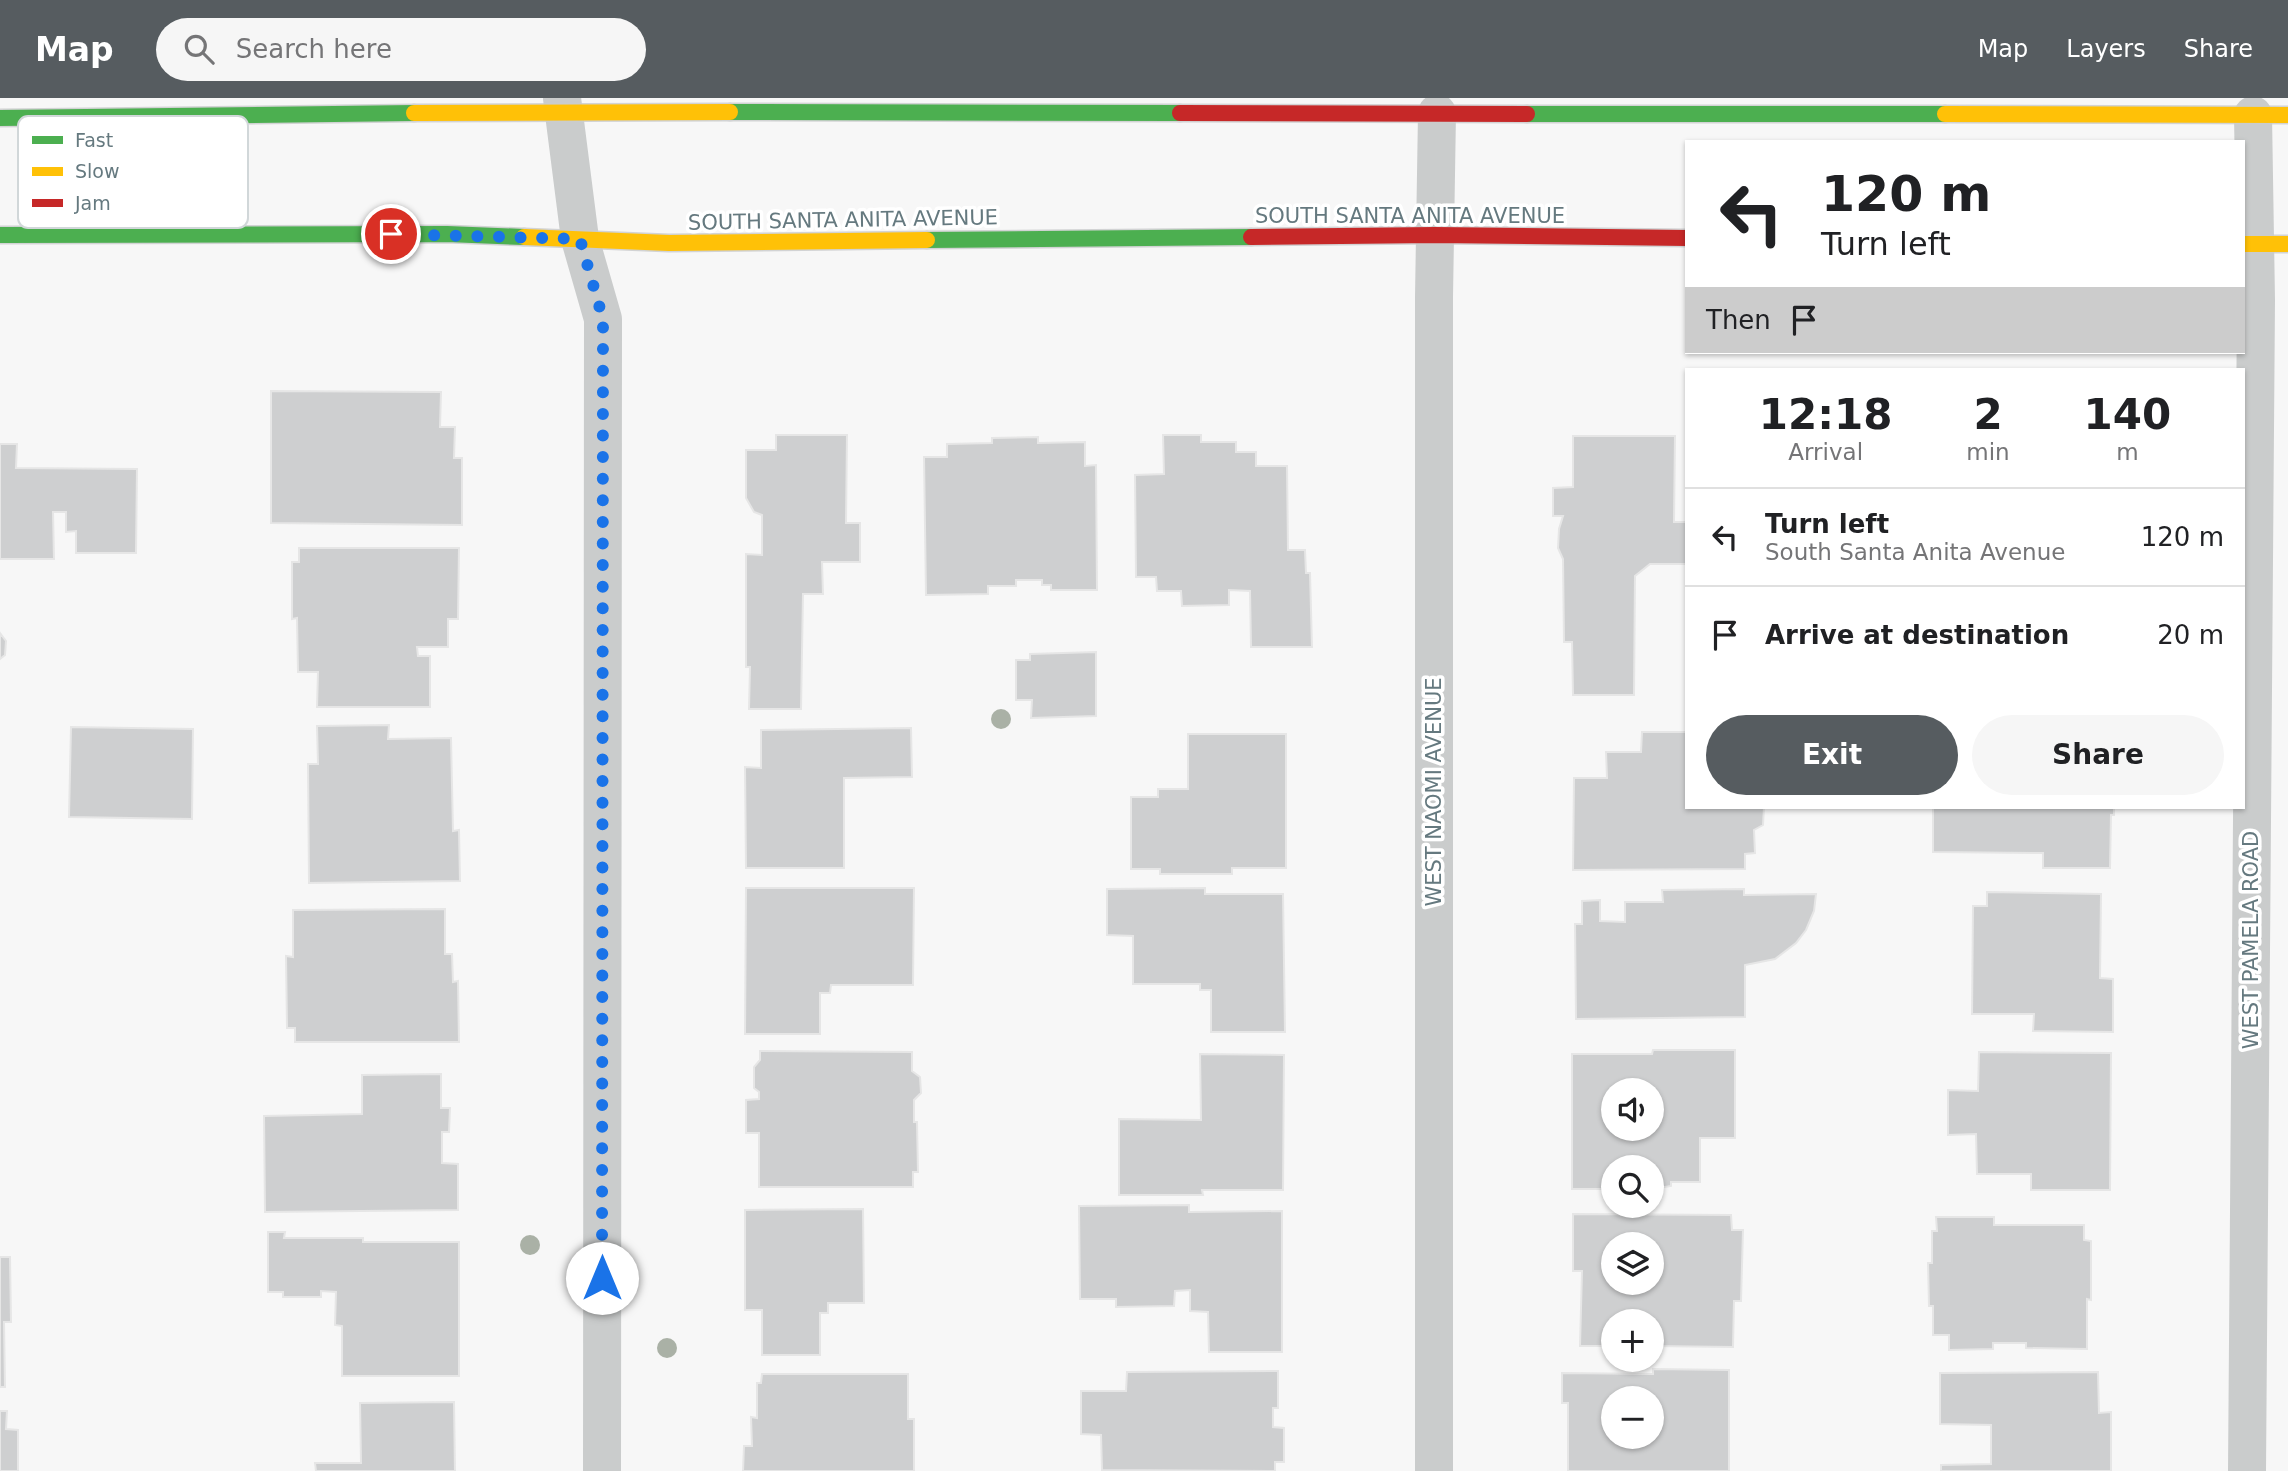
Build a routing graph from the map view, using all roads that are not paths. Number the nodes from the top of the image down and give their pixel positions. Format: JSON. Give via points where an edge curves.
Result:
{"nodes":[{"id":1,"x":564,"y":106,"type":"edge"},
{"id":2,"x":1437,"y":113,"type":"junction"},
{"id":3,"x":2271,"y":115,"type":"edge"},
{"id":4,"x":158,"y":116,"type":"edge"},
{"id":5,"x":0,"y":118,"type":"edge"},
{"id":6,"x":18,"y":118,"type":"edge"},
{"id":7,"x":0,"y":235,"type":"edge"},
{"id":8,"x":1435,"y":235,"type":"junction"},
{"id":9,"x":1685,"y":238,"type":"edge"},
{"id":10,"x":580,"y":239,"type":"junction"},
{"id":11,"x":2262,"y":244,"type":"edge"},
{"id":12,"x":602,"y":1471,"type":"edge"},
{"id":13,"x":1434,"y":1471,"type":"edge"},
{"id":14,"x":2247,"y":1471,"type":"edge"}],
"edges":[{"from":1,"to":2,"type":"main road"},
{"from":1,"to":4,"type":"main road","via":[[474,112]]},
{"from":1,"to":10,"type":"street"},
{"from":2,"to":3,"type":"main road"},
{"from":2,"to":8,"type":"street","name":"WEST NAOMI AVENUE"},
{"from":3,"to":11,"type":"street","name":"WEST PAMELA ROAD"},
{"from":5,"to":6,"type":"main road"},
{"from":7,"to":10,"type":"main road","name":"SOUTH SANTA ANITA AVENUE","via":[[447,234]]},
{"from":8,"to":9,"type":"main road","name":"SOUTH SANTA ANITA AVENUE"},
{"from":8,"to":10,"type":"main road","name":"SOUTH SANTA ANITA AVENUE","via":[[683,243]]},
{"from":8,"to":13,"type":"street","name":"WEST NAOMI AVENUE"},
{"from":10,"to":12,"type":"street","via":[[603,319]]},
{"from":11,"to":14,"type":"street","name":"WEST PAMELA ROAD"}]}
